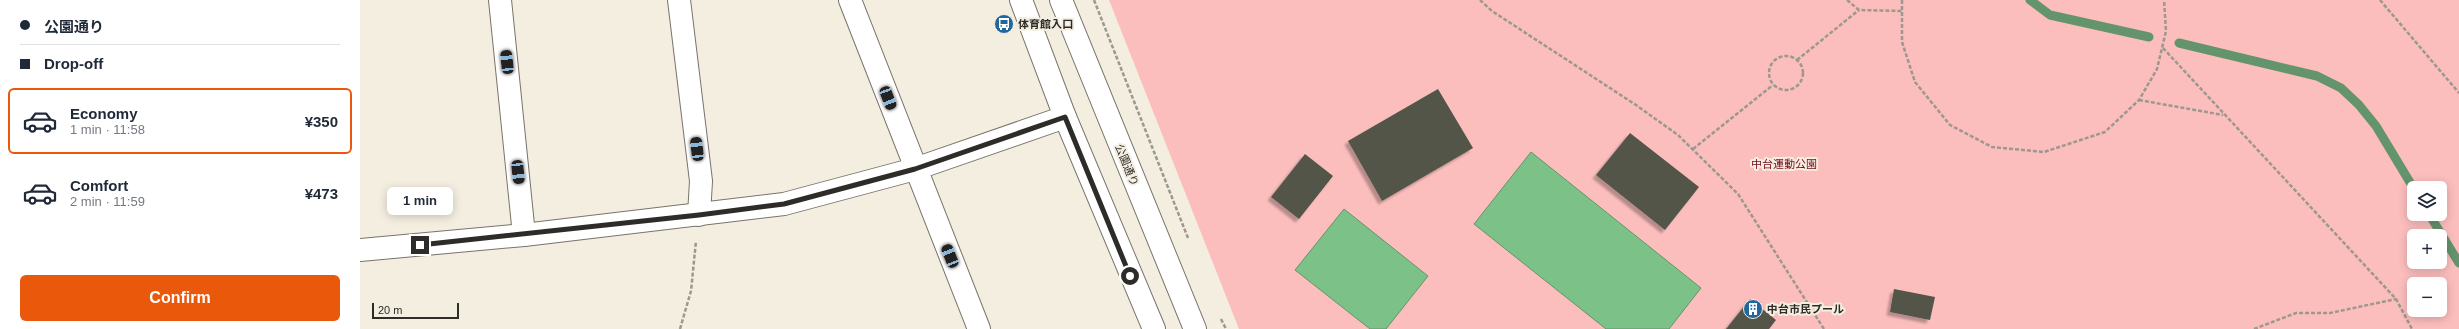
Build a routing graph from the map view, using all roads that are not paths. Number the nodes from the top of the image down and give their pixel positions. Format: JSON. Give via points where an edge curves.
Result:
{"nodes":[{"id":1,"x":500,"y":0,"type":"edge"},
{"id":2,"x":679,"y":0,"type":"edge"},
{"id":3,"x":850,"y":0,"type":"edge"},
{"id":4,"x":1022,"y":0,"type":"edge"},
{"id":5,"x":1061,"y":0,"type":"edge"},
{"id":6,"x":1065,"y":117,"type":"junction"},
{"id":7,"x":915,"y":169,"type":"junction"},
{"id":8,"x":699,"y":215,"type":"junction"},
{"id":9,"x":524,"y":234,"type":"junction"},
{"id":10,"x":360,"y":250,"type":"edge"},
{"id":11,"x":980,"y":329,"type":"edge"},
{"id":12,"x":1154,"y":329,"type":"edge"},
{"id":13,"x":1194,"y":329,"type":"edge"}],
"edges":[{"from":1,"to":9,"type":"street"},
{"from":2,"to":8,"type":"street","via":[[701,180]]},
{"from":3,"to":7,"type":"street"},
{"from":4,"to":6,"type":"street"},
{"from":5,"to":13,"type":"street","name":"公園通り"},
{"from":6,"to":7,"type":"street"},
{"from":6,"to":12,"type":"street"},
{"from":7,"to":8,"type":"street","via":[[784,204]]},
{"from":7,"to":11,"type":"street"},
{"from":8,"to":9,"type":"street"},
{"from":9,"to":10,"type":"street"}]}
